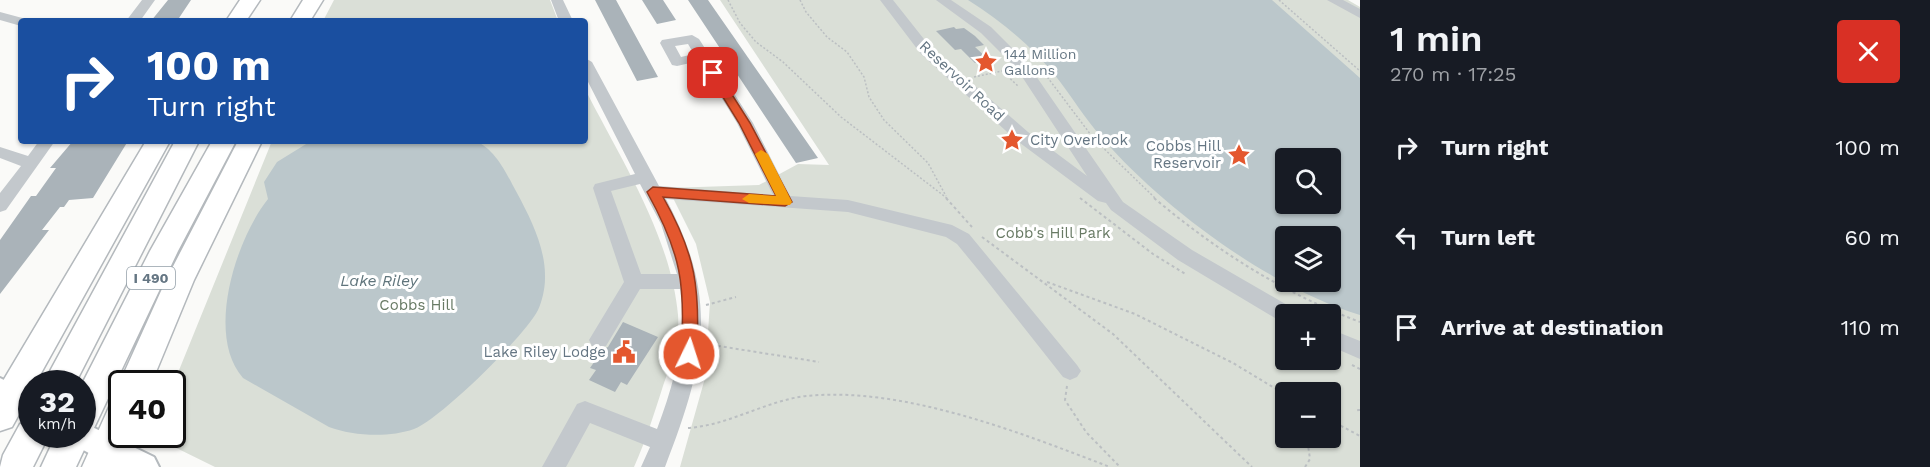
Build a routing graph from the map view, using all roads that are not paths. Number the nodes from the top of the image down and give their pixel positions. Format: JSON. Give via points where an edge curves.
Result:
{"nodes":[{"id":1,"x":149,"y":0,"type":"edge"},
{"id":2,"x":250,"y":0,"type":"edge"},
{"id":3,"x":264,"y":0,"type":"edge"},
{"id":4,"x":313,"y":0,"type":"edge"},
{"id":5,"x":318,"y":0,"type":"edge"},
{"id":6,"x":557,"y":0,"type":"edge"},
{"id":7,"x":886,"y":0,"type":"edge"},
{"id":8,"x":942,"y":0,"type":"edge"},
{"id":9,"x":1333,"y":0,"type":"edge"},
{"id":10,"x":1360,"y":14,"type":"edge"},
{"id":11,"x":0,"y":16,"type":"edge"},
{"id":12,"x":135,"y":18,"type":"edge"},
{"id":13,"x":238,"y":18,"type":"edge"},
{"id":14,"x":254,"y":18,"type":"edge"},
{"id":15,"x":302,"y":18,"type":"edge"},
{"id":16,"x":309,"y":18,"type":"edge"},
{"id":17,"x":565,"y":18,"type":"edge"},
{"id":18,"x":18,"y":21,"type":"edge"},
{"id":19,"x":703,"y":56,"type":"dead end"},
{"id":20,"x":588,"y":68,"type":"edge"},
{"id":21,"x":45,"y":144,"type":"edge"},
{"id":22,"x":156,"y":144,"type":"edge"},
{"id":23,"x":185,"y":144,"type":"edge"},
{"id":24,"x":222,"y":144,"type":"edge"},
{"id":25,"x":248,"y":144,"type":"edge"},
{"id":26,"x":1077,"y":149,"type":"junction"},
{"id":27,"x":0,"y":152,"type":"edge"},
{"id":28,"x":1046,"y":154,"type":"junction"},
{"id":29,"x":30,"y":164,"type":"junction"},
{"id":30,"x":649,"y":184,"type":"junction"},
{"id":31,"x":785,"y":202,"type":"junction"},
{"id":32,"x":0,"y":206,"type":"edge"},
{"id":33,"x":1117,"y":206,"type":"junction"},
{"id":34,"x":689,"y":281,"type":"junction"},
{"id":35,"x":634,"y":282,"type":"junction"},
{"id":36,"x":1275,"y":308,"type":"edge"},
{"id":37,"x":599,"y":340,"type":"dead end"},
{"id":38,"x":1341,"y":342,"type":"edge"},
{"id":39,"x":1360,"y":350,"type":"edge"},
{"id":40,"x":66,"y":370,"type":"edge"},
{"id":41,"x":141,"y":370,"type":"edge"},
{"id":42,"x":1070,"y":371,"type":"road end"},
{"id":43,"x":96,"y":389,"type":"edge"},
{"id":44,"x":13,"y":402,"type":"edge"},
{"id":45,"x":108,"y":430,"type":"edge"},
{"id":46,"x":666,"y":433,"type":"junction"},
{"id":47,"x":96,"y":442,"type":"edge"},
{"id":48,"x":25,"y":448,"type":"edge"},
{"id":49,"x":89,"y":448,"type":"edge"},
{"id":50,"x":96,"y":448,"type":"edge"},
{"id":51,"x":15,"y":467,"type":"edge"},
{"id":52,"x":58,"y":467,"type":"edge"},
{"id":53,"x":144,"y":467,"type":"edge"},
{"id":54,"x":554,"y":467,"type":"edge"},
{"id":55,"x":654,"y":467,"type":"edge"}],
"edges":[{"from":1,"to":12,"type":"street"},
{"from":2,"to":13,"type":"highway"},
{"from":3,"to":14,"type":"highway"},
{"from":4,"to":15,"type":"highway"},
{"from":5,"to":16,"type":"highway"},
{"from":6,"to":17,"type":"street"},
{"from":7,"to":28,"type":"street","name":"Reservoir Road","via":[[926,51]]},
{"from":8,"to":26,"type":"street","name":"Reservoir Road","via":[[986,30],[1023,66]]},
{"from":9,"to":10,"type":"street"},
{"from":11,"to":18,"type":"street"},
{"from":19,"to":31,"type":"street","via":[[745,123]]},
{"from":20,"to":30,"type":"street"},
{"from":21,"to":29,"type":"street"},
{"from":22,"to":44,"type":"highway"},
{"from":23,"to":40,"type":"highway","number":"I 490"},
{"from":24,"to":43,"type":"highway","number":"I 490"},
{"from":25,"to":41,"type":"highway","via":[[180,280]]},
{"from":26,"to":28,"type":"street"},
{"from":26,"to":33,"type":"street","name":"Reservoir Road"},
{"from":27,"to":29,"type":"street"},
{"from":28,"to":33,"type":"street","name":"Reservoir Road"},
{"from":29,"to":32,"type":"street"},
{"from":30,"to":31,"type":"street"},
{"from":30,"to":34,"type":"street","via":[[671,223]]},
{"from":30,"to":35,"type":"street","via":[[602,188]]},
{"from":31,"to":42,"type":"street","via":[[848,206],[952,232],[987,267]]},
{"from":33,"to":36,"type":"street","name":"Reservoir Road","via":[[1185,255]]},
{"from":34,"to":35,"type":"street"},
{"from":34,"to":46,"type":"street","via":[[690,342],[683,381]]},
{"from":35,"to":37,"type":"street"},
{"from":38,"to":39,"type":"street"},
{"from":45,"to":47,"type":"highway"},
{"from":46,"to":54,"type":"street","via":[[585,411]]},
{"from":46,"to":55,"type":"street"},
{"from":48,"to":51,"type":"highway"},
{"from":49,"to":52,"type":"highway"},
{"from":50,"to":53,"type":"main road"}]}
